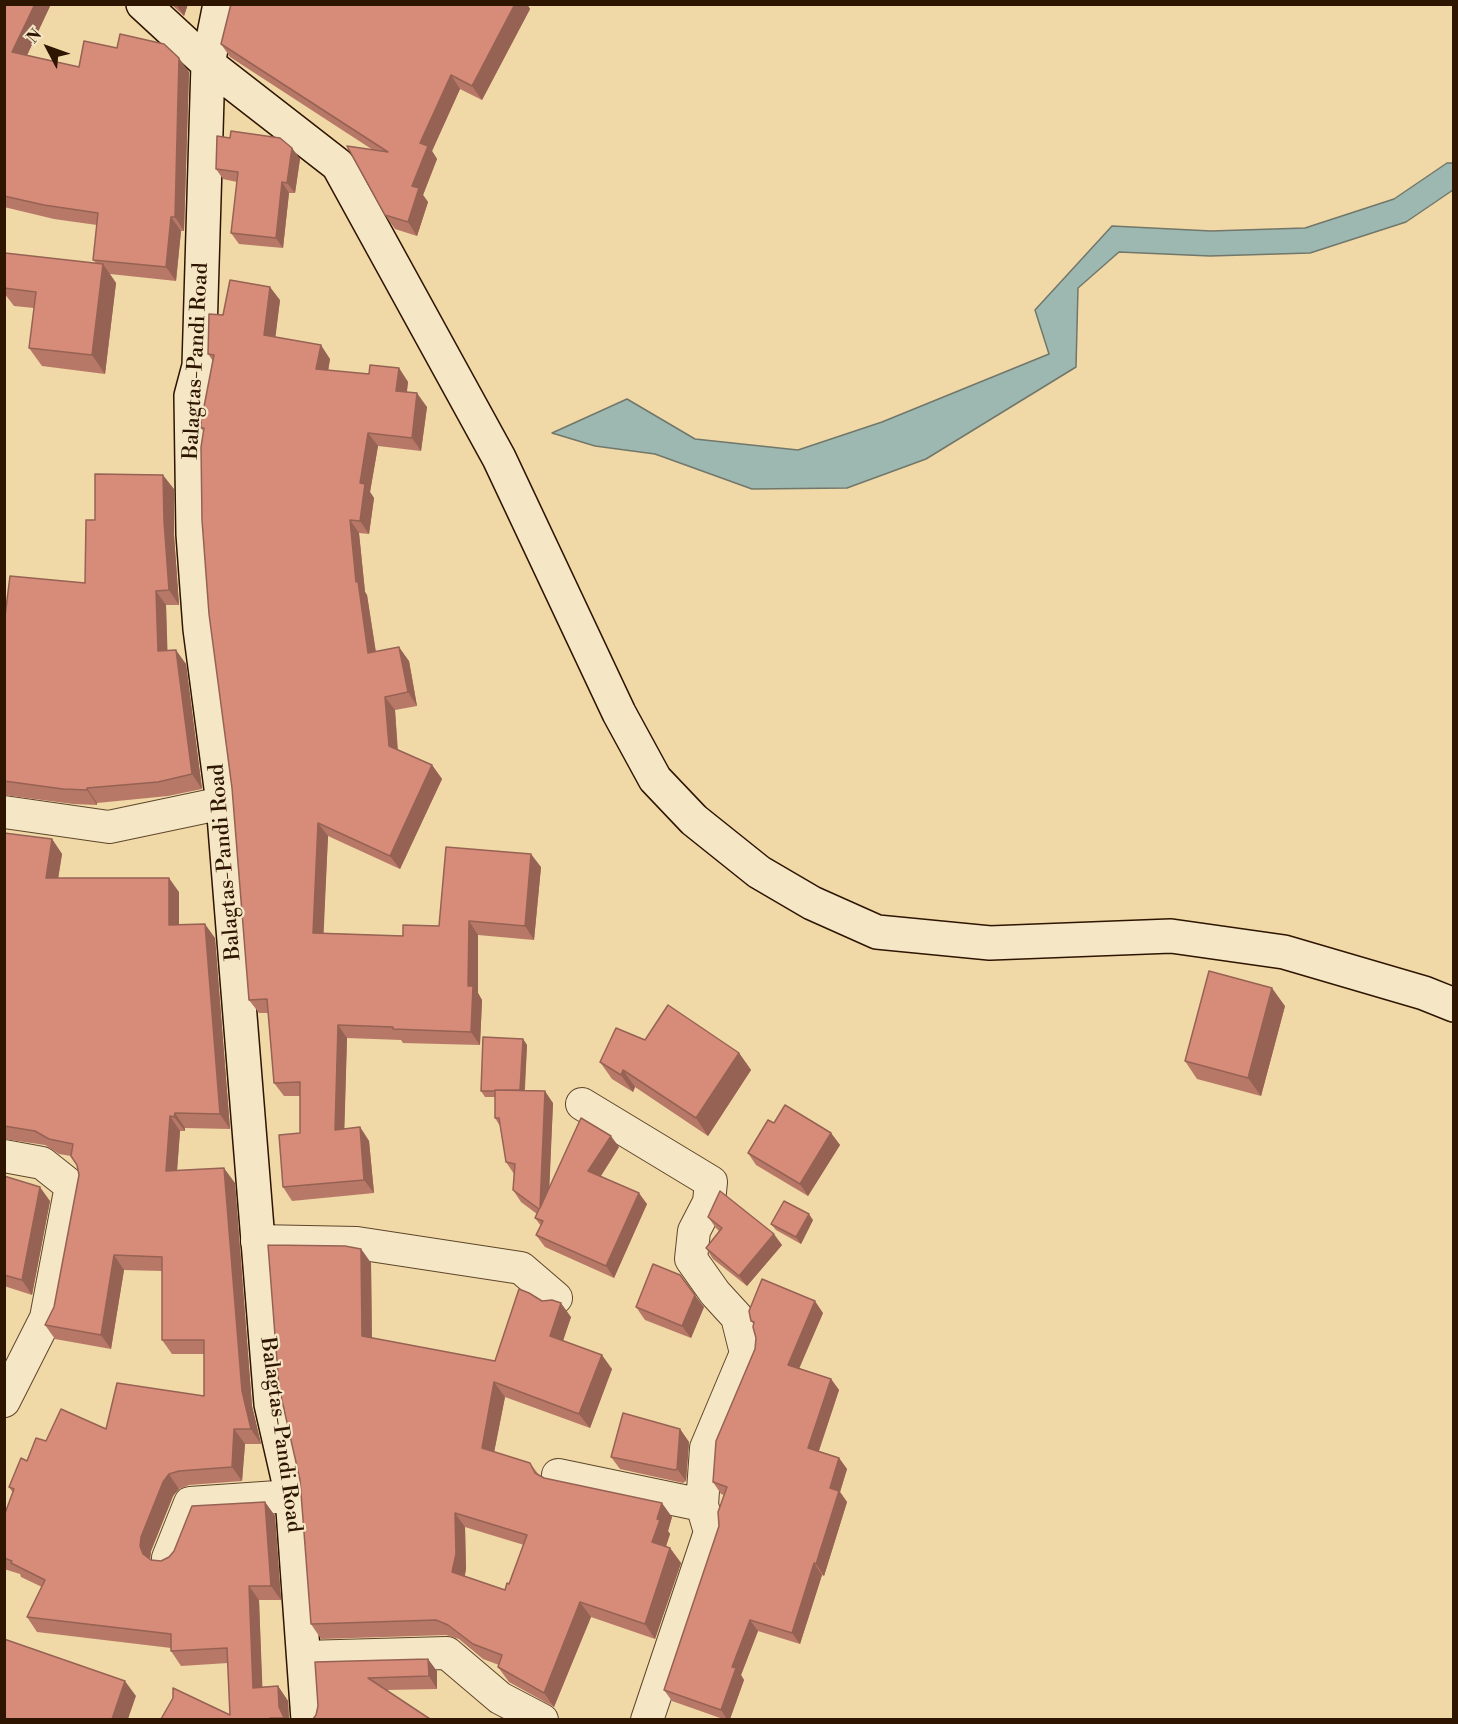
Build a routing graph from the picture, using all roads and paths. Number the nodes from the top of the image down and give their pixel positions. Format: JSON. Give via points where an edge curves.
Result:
{"nodes":[{"id":1,"x":143,"y":4,"type":"edge"},
{"id":2,"x":220,"y":4,"type":"edge"},
{"id":3,"x":208,"y":64,"type":"junction"},
{"id":4,"x":223,"y":803,"type":"junction"},
{"id":5,"x":4,"y":812,"type":"edge"},
{"id":6,"x":1454,"y":1005,"type":"edge"},
{"id":7,"x":582,"y":1104,"type":"dead end"},
{"id":8,"x":4,"y":1156,"type":"edge"},
{"id":9,"x":257,"y":1241,"type":"junction"},
{"id":10,"x":556,"y":1298,"type":"dead end"},
{"id":11,"x":4,"y":1401,"type":"edge"},
{"id":12,"x":558,"y":1475,"type":"dead end"},
{"id":13,"x":292,"y":1496,"type":"junction"},
{"id":14,"x":702,"y":1505,"type":"junction"},
{"id":15,"x":168,"y":1558,"type":"edge"},
{"id":16,"x":304,"y":1657,"type":"junction"},
{"id":17,"x":308,"y":1719,"type":"edge"},
{"id":18,"x":542,"y":1719,"type":"edge"},
{"id":19,"x":646,"y":1719,"type":"edge"}],
"edges":[{"from":1,"to":3,"type":"street"},
{"from":2,"to":3,"type":"street","name":"Balagtas-Pandi Road"},
{"from":3,"to":4,"type":"street","name":"Balagtas-Pandi Road","via":[[199,366],[191,396],[193,534],[200,629]]},
{"from":3,"to":6,"type":"street","via":[[338,165],[499,458],[619,713],[655,780],[694,820],[759,872],[812,903],[877,932],[990,943],[1171,936],[1284,952]]},
{"from":4,"to":5,"type":"street","via":[[108,827]]},
{"from":4,"to":9,"type":"street","name":"Balagtas-Pandi Road"},
{"from":7,"to":14,"type":"street","via":[[711,1182],[709,1202],[694,1231],[691,1259],[737,1317],[746,1353],[706,1448]]},
{"from":8,"to":11,"type":"street","via":[[42,1163],[71,1186],[46,1318]]},
{"from":9,"to":10,"type":"street","via":[[357,1243],[521,1268]]},
{"from":9,"to":13,"type":"street","name":"Balagtas-Pandi Road","via":[[271,1404]]},
{"from":12,"to":14,"type":"street"},
{"from":13,"to":15,"type":"street","via":[[190,1503]]},
{"from":13,"to":16,"type":"street","name":"Balagtas-Pandi Road"},
{"from":14,"to":19,"type":"street","via":[[710,1532]]},
{"from":16,"to":17,"type":"street","name":"Balagtas-Pandi Road"},
{"from":16,"to":18,"type":"street","via":[[447,1653],[500,1698]]}]}
